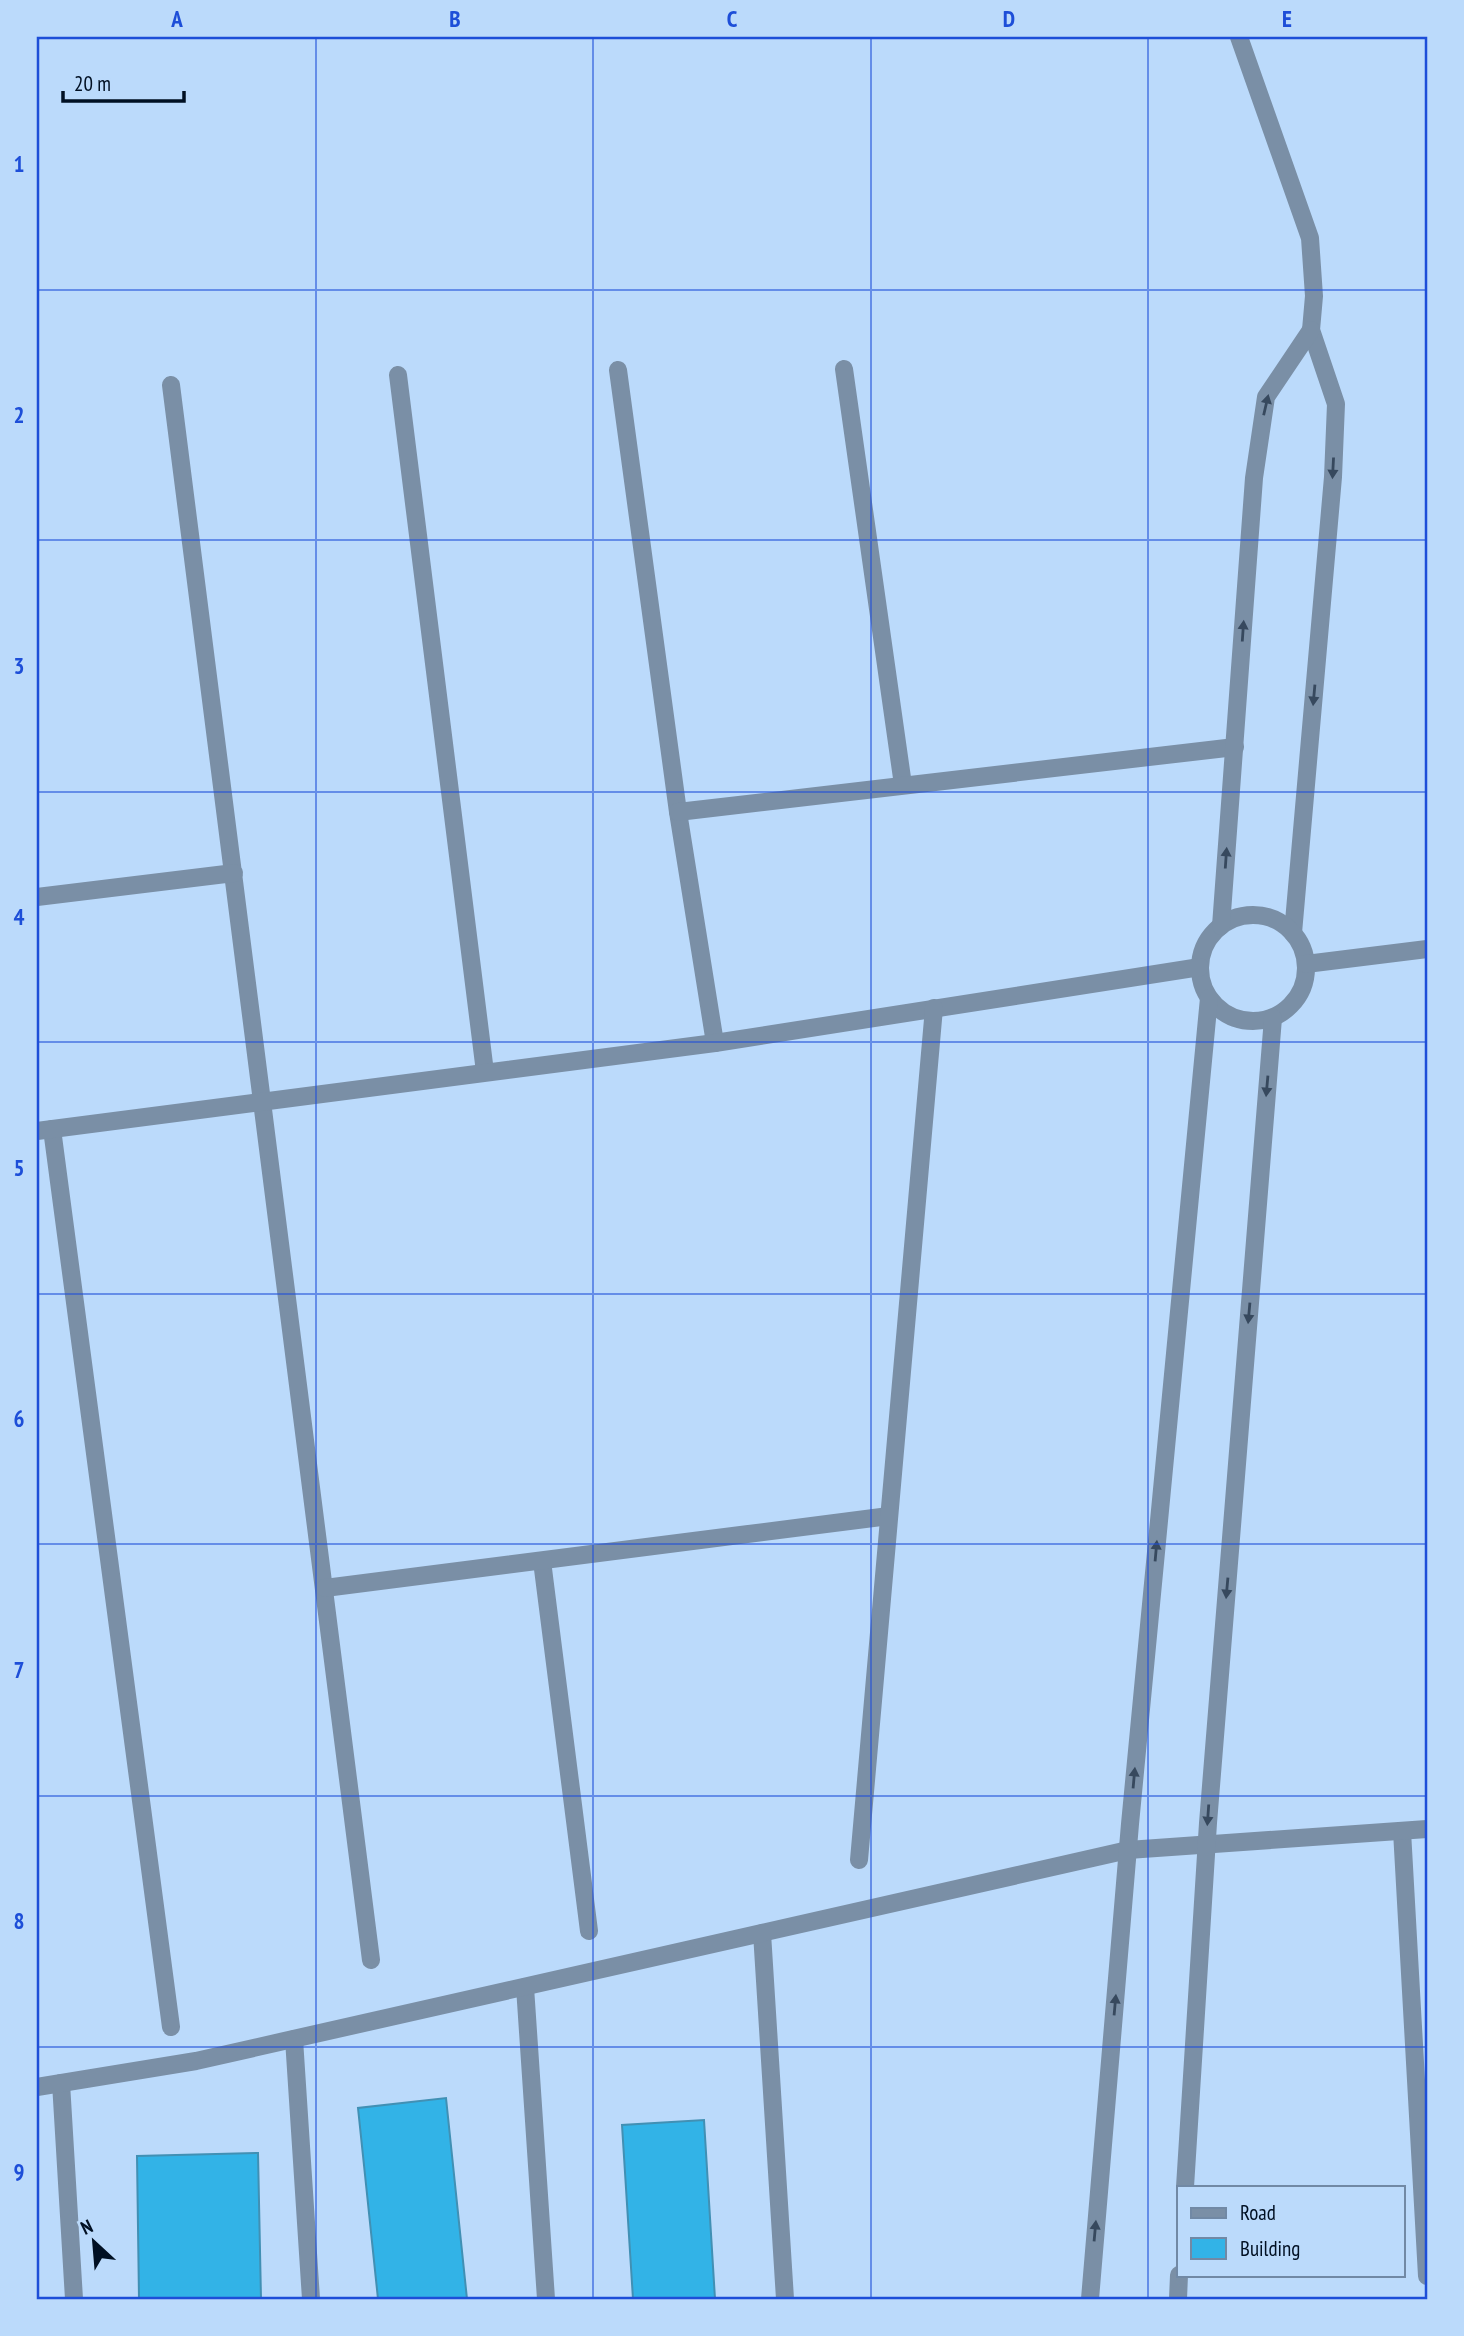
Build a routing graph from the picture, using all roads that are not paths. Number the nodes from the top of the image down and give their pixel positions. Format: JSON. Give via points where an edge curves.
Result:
{"nodes":[{"id":1,"x":1239,"y":37,"type":"edge"},
{"id":2,"x":1311,"y":330,"type":"junction"},
{"id":3,"x":844,"y":369,"type":"dead end"},
{"id":4,"x":618,"y":370,"type":"dead end"},
{"id":5,"x":398,"y":375,"type":"dead end"},
{"id":6,"x":171,"y":384,"type":"dead end"},
{"id":7,"x":1235,"y":747,"type":"junction"},
{"id":8,"x":903,"y":785,"type":"junction"},
{"id":9,"x":678,"y":812,"type":"junction"},
{"id":10,"x":234,"y":873,"type":"junction"},
{"id":11,"x":37,"y":897,"type":"edge"},
{"id":12,"x":1221,"y":926,"type":"junction"},
{"id":13,"x":1293,"y":933,"type":"junction"},
{"id":14,"x":1427,"y":949,"type":"edge"},
{"id":15,"x":1306,"y":964,"type":"junction"},
{"id":16,"x":1200,"y":967,"type":"junction"},
{"id":17,"x":1209,"y":998,"type":"junction"},
{"id":18,"x":934,"y":1009,"type":"junction"},
{"id":19,"x":1273,"y":1018,"type":"junction"},
{"id":20,"x":715,"y":1043,"type":"junction"},
{"id":21,"x":485,"y":1072,"type":"junction"},
{"id":22,"x":264,"y":1101,"type":"junction"},
{"id":23,"x":44,"y":1130,"type":"edge"},
{"id":24,"x":890,"y":1516,"type":"junction"},
{"id":25,"x":542,"y":1560,"type":"junction"},
{"id":26,"x":325,"y":1588,"type":"junction"},
{"id":27,"x":1427,"y":1829,"type":"edge"},
{"id":28,"x":1402,"y":1831,"type":"junction"},
{"id":29,"x":1207,"y":1844,"type":"junction"},
{"id":30,"x":1128,"y":1850,"type":"junction"},
{"id":31,"x":859,"y":1860,"type":"dead end"},
{"id":32,"x":589,"y":1931,"type":"dead end"},
{"id":33,"x":762,"y":1933,"type":"junction"},
{"id":34,"x":371,"y":1960,"type":"dead end"},
{"id":35,"x":525,"y":1987,"type":"junction"},
{"id":36,"x":171,"y":2026,"type":"dead end"},
{"id":37,"x":294,"y":2039,"type":"junction"},
{"id":38,"x":61,"y":2083,"type":"junction"},
{"id":39,"x":37,"y":2087,"type":"edge"},
{"id":40,"x":1185,"y":2186,"type":"edge"},
{"id":41,"x":1179,"y":2276,"type":"edge"},
{"id":42,"x":1427,"y":2276,"type":"edge"},
{"id":43,"x":74,"y":2299,"type":"edge"},
{"id":44,"x":311,"y":2299,"type":"edge"},
{"id":45,"x":545,"y":2299,"type":"edge"},
{"id":46,"x":785,"y":2299,"type":"edge"},
{"id":47,"x":1090,"y":2299,"type":"edge"},
{"id":48,"x":1178,"y":2299,"type":"edge"}],
"edges":[{"from":1,"to":2,"type":"street","via":[[1310,238]]},
{"from":7,"to":2,"type":"street","one_way":true,"via":[[1254,478],[1266,397]]},
{"from":2,"to":13,"type":"street","one_way":true,"via":[[1336,404]]},
{"from":3,"to":8,"type":"street"},
{"from":4,"to":9,"type":"street"},
{"from":5,"to":21,"type":"street"},
{"from":6,"to":10,"type":"street"},
{"from":7,"to":8,"type":"street"},
{"from":12,"to":7,"type":"street","one_way":true},
{"from":8,"to":9,"type":"street"},
{"from":9,"to":20,"type":"street"},
{"from":10,"to":11,"type":"street"},
{"from":10,"to":22,"type":"street"},
{"from":12,"to":13,"type":"street","via":[[1235,918],[1267,917]]},
{"from":12,"to":16,"type":"street","via":[[1210,937]]},
{"from":13,"to":15,"type":"street"},
{"from":14,"to":15,"type":"street"},
{"from":15,"to":19,"type":"street","via":[[1298,996]]},
{"from":16,"to":17,"type":"street"},
{"from":16,"to":18,"type":"street"},
{"from":17,"to":19,"type":"street","via":[[1237,1019]]},
{"from":30,"to":17,"type":"street","one_way":true},
{"from":18,"to":20,"type":"street"},
{"from":18,"to":24,"type":"street"},
{"from":19,"to":29,"type":"street","one_way":true},
{"from":20,"to":21,"type":"street"},
{"from":21,"to":22,"type":"street"},
{"from":22,"to":23,"type":"street"},
{"from":22,"to":26,"type":"street"},
{"from":23,"to":36,"type":"street"},
{"from":24,"to":25,"type":"street"},
{"from":24,"to":31,"type":"street"},
{"from":25,"to":26,"type":"street"},
{"from":25,"to":32,"type":"street"},
{"from":26,"to":34,"type":"street"},
{"from":27,"to":28,"type":"street"},
{"from":28,"to":29,"type":"street"},
{"from":28,"to":42,"type":"street"},
{"from":29,"to":30,"type":"street"},
{"from":29,"to":40,"type":"street"},
{"from":30,"to":33,"type":"street"},
{"from":47,"to":30,"type":"street","one_way":true},
{"from":33,"to":35,"type":"street"},
{"from":33,"to":46,"type":"street"},
{"from":35,"to":37,"type":"street"},
{"from":35,"to":45,"type":"street"},
{"from":37,"to":38,"type":"street","via":[[197,2061]]},
{"from":37,"to":44,"type":"street"},
{"from":38,"to":39,"type":"street"},
{"from":38,"to":43,"type":"street"},
{"from":41,"to":48,"type":"street"}]}
